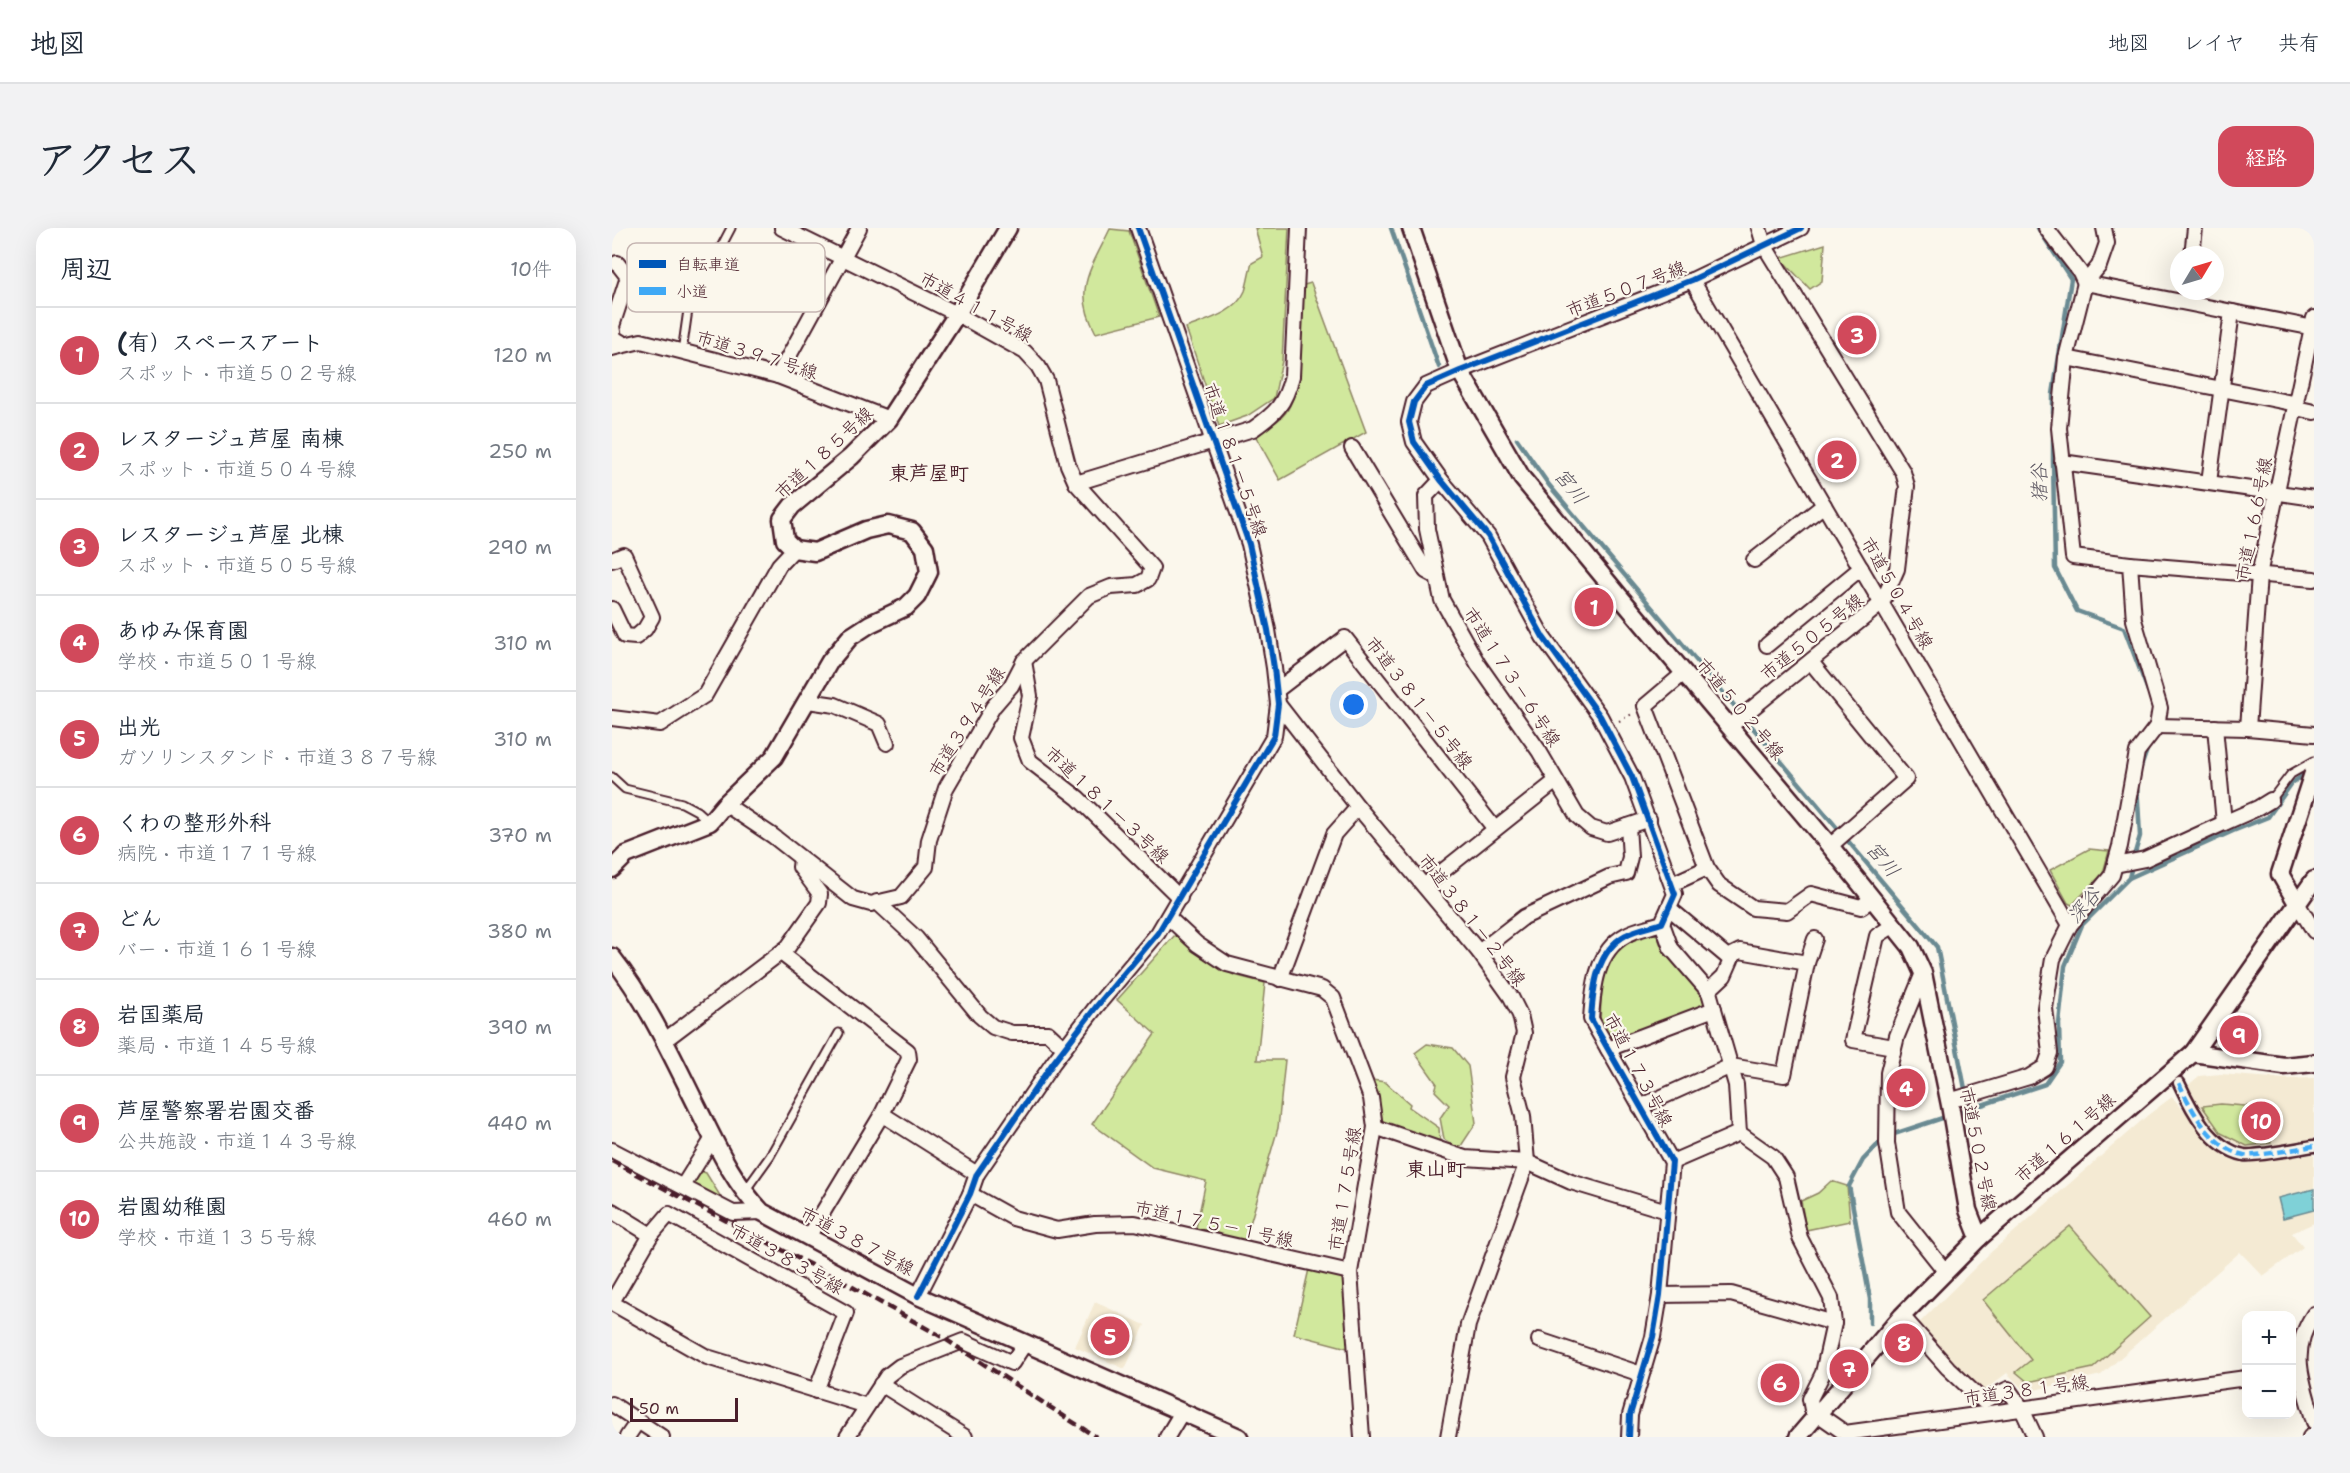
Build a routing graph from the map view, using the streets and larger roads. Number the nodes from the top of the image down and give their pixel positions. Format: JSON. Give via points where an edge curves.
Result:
{"nodes":[{"id":1,"x":782,"y":228,"type":"edge"},
{"id":2,"x":859,"y":228,"type":"edge"},
{"id":3,"x":1008,"y":228,"type":"edge"},
{"id":4,"x":1138,"y":228,"type":"edge"},
{"id":5,"x":1299,"y":228,"type":"edge"},
{"id":6,"x":1411,"y":228,"type":"edge"},
{"id":7,"x":1759,"y":228,"type":"edge"},
{"id":8,"x":1802,"y":228,"type":"edge"},
{"id":9,"x":2046,"y":228,"type":"edge"},
{"id":10,"x":2104,"y":228,"type":"edge"},
{"id":11,"x":2195,"y":228,"type":"edge"},
{"id":12,"x":812,"y":243,"type":"edge"},
{"id":13,"x":1764,"y":245,"type":"junction"},
{"id":14,"x":2193,"y":246,"type":"edge"},
{"id":15,"x":825,"y":250,"type":"edge"},
{"id":16,"x":842,"y":258,"type":"junction"},
{"id":17,"x":616,"y":263,"type":"dead end"},
{"id":18,"x":627,"y":276,"type":"edge"},
{"id":19,"x":627,"y":280,"type":"edge"},
{"id":20,"x":1692,"y":280,"type":"junction"},
{"id":21,"x":2085,"y":283,"type":"junction"},
{"id":22,"x":825,"y":289,"type":"edge"},
{"id":23,"x":2170,"y":295,"type":"edge"},
{"id":24,"x":2197,"y":300,"type":"edge"},
{"id":25,"x":813,"y":312,"type":"edge"},
{"id":26,"x":2232,"y":312,"type":"junction"},
{"id":27,"x":957,"y":314,"type":"junction"},
{"id":28,"x":2314,"y":325,"type":"edge"},
{"id":29,"x":618,"y":346,"type":"edge"},
{"id":30,"x":2066,"y":358,"type":"junction"},
{"id":31,"x":1460,"y":371,"type":"junction"},
{"id":32,"x":778,"y":376,"type":"junction"},
{"id":33,"x":2223,"y":389,"type":"junction"},
{"id":34,"x":2296,"y":406,"type":"junction"},
{"id":35,"x":2314,"y":412,"type":"edge"},
{"id":36,"x":889,"y":419,"type":"junction"},
{"id":37,"x":1213,"y":442,"type":"junction"},
{"id":38,"x":1352,"y":447,"type":"dead end"},
{"id":39,"x":2062,"y":462,"type":"junction"},
{"id":40,"x":1441,"y":480,"type":"junction"},
{"id":41,"x":2209,"y":482,"type":"junction"},
{"id":42,"x":1076,"y":483,"type":"junction"},
{"id":43,"x":2276,"y":492,"type":"junction"},
{"id":44,"x":2314,"y":498,"type":"edge"},
{"id":45,"x":1824,"y":505,"type":"junction"},
{"id":46,"x":794,"y":549,"type":"junction"},
{"id":47,"x":1754,"y":560,"type":"dead end"},
{"id":48,"x":612,"y":561,"type":"edge"},
{"id":49,"x":2130,"y":564,"type":"junction"},
{"id":50,"x":1861,"y":567,"type":"junction"},
{"id":51,"x":2259,"y":574,"type":"junction"},
{"id":52,"x":1437,"y":577,"type":"junction"},
{"id":53,"x":2314,"y":579,"type":"edge"},
{"id":54,"x":1882,"y":603,"type":"junction"},
{"id":55,"x":612,"y":609,"type":"edge"},
{"id":56,"x":1767,"y":645,"type":"dead end"},
{"id":57,"x":1024,"y":661,"type":"junction"},
{"id":58,"x":1811,"y":662,"type":"junction"},
{"id":59,"x":1684,"y":673,"type":"junction"},
{"id":60,"x":1277,"y":697,"type":"junction"},
{"id":61,"x":808,"y":701,"type":"junction"},
{"id":62,"x":612,"y":718,"type":"edge"},
{"id":63,"x":1738,"y":719,"type":"junction"},
{"id":64,"x":2157,"y":726,"type":"junction"},
{"id":65,"x":2214,"y":727,"type":"junction"},
{"id":66,"x":2248,"y":729,"type":"junction"},
{"id":67,"x":2314,"y":734,"type":"edge"},
{"id":68,"x":887,"y":743,"type":"dead end"},
{"id":69,"x":2314,"y":770,"type":"edge"},
{"id":70,"x":1556,"y":781,"type":"junction"},
{"id":71,"x":2271,"y":800,"type":"road end"},
{"id":72,"x":725,"y":804,"type":"junction"},
{"id":73,"x":1358,"y":807,"type":"junction"},
{"id":74,"x":1649,"y":819,"type":"junction"},
{"id":75,"x":2224,"y":824,"type":"junction"},
{"id":76,"x":1628,"y":826,"type":"junction"},
{"id":77,"x":1495,"y":829,"type":"junction"},
{"id":78,"x":1839,"y":839,"type":"junction"},
{"id":79,"x":801,"y":859,"type":"junction"},
{"id":80,"x":2115,"y":865,"type":"junction"},
{"id":81,"x":1707,"y":868,"type":"junction"},
{"id":82,"x":612,"y":869,"type":"edge"},
{"id":83,"x":2314,"y":880,"type":"edge"},
{"id":84,"x":1672,"y":884,"type":"junction"},
{"id":85,"x":1424,"y":886,"type":"junction"},
{"id":86,"x":1180,"y":898,"type":"junction"},
{"id":87,"x":1872,"y":898,"type":"junction"},
{"id":88,"x":877,"y":902,"type":"junction"},
{"id":89,"x":2297,"y":903,"type":"junction"},
{"id":90,"x":1669,"y":908,"type":"junction"},
{"id":91,"x":1168,"y":917,"type":"junction"},
{"id":92,"x":1662,"y":923,"type":"junction"},
{"id":93,"x":1894,"y":925,"type":"junction"},
{"id":94,"x":2070,"y":926,"type":"junction"},
{"id":95,"x":2314,"y":931,"type":"edge"},
{"id":96,"x":1815,"y":939,"type":"dead end"},
{"id":97,"x":781,"y":952,"type":"junction"},
{"id":98,"x":1479,"y":952,"type":"junction"},
{"id":99,"x":612,"y":957,"type":"edge"},
{"id":100,"x":1728,"y":957,"type":"junction"},
{"id":101,"x":1808,"y":963,"type":"junction"},
{"id":102,"x":1923,"y":973,"type":"junction"},
{"id":103,"x":1280,"y":979,"type":"junction"},
{"id":104,"x":1708,"y":991,"type":"junction"},
{"id":105,"x":1714,"y":1009,"type":"junction"},
{"id":106,"x":665,"y":1040,"type":"junction"},
{"id":107,"x":1894,"y":1047,"type":"junction"},
{"id":108,"x":1064,"y":1048,"type":"junction"},
{"id":109,"x":1608,"y":1049,"type":"junction"},
{"id":110,"x":2193,"y":1053,"type":"junction"},
{"id":111,"x":2314,"y":1063,"type":"edge"},
{"id":112,"x":1731,"y":1066,"type":"junction"},
{"id":113,"x":2179,"y":1083,"type":"dead end"},
{"id":114,"x":1952,"y":1101,"type":"junction"},
{"id":115,"x":1640,"y":1107,"type":"junction"},
{"id":116,"x":882,"y":1114,"type":"junction"},
{"id":117,"x":1375,"y":1127,"type":"junction"},
{"id":118,"x":1739,"y":1133,"type":"junction"},
{"id":119,"x":713,"y":1138,"type":"junction"},
{"id":120,"x":2314,"y":1146,"type":"edge"},
{"id":121,"x":612,"y":1150,"type":"edge"},
{"id":122,"x":1527,"y":1162,"type":"junction"},
{"id":123,"x":1672,"y":1162,"type":"junction"},
{"id":124,"x":977,"y":1174,"type":"junction"},
{"id":125,"x":683,"y":1186,"type":"junction"},
{"id":126,"x":970,"y":1194,"type":"junction"},
{"id":127,"x":612,"y":1211,"type":"edge"},
{"id":128,"x":1668,"y":1211,"type":"junction"},
{"id":129,"x":762,"y":1212,"type":"junction"},
{"id":130,"x":651,"y":1235,"type":"junction"},
{"id":131,"x":808,"y":1237,"type":"junction"},
{"id":132,"x":1979,"y":1238,"type":"junction"},
{"id":133,"x":1946,"y":1271,"type":"junction"},
{"id":134,"x":1350,"y":1272,"type":"junction"},
{"id":135,"x":1660,"y":1295,"type":"junction"},
{"id":136,"x":918,"y":1296,"type":"junction"},
{"id":137,"x":612,"y":1303,"type":"edge"},
{"id":138,"x":2314,"y":1314,"type":"edge"},
{"id":139,"x":1902,"y":1316,"type":"junction"},
{"id":140,"x":1834,"y":1323,"type":"junction"},
{"id":141,"x":1539,"y":1340,"type":"dead end"},
{"id":142,"x":1025,"y":1343,"type":"junction"},
{"id":143,"x":2302,"y":1370,"type":"edge"},
{"id":144,"x":1641,"y":1374,"type":"junction"},
{"id":145,"x":2242,"y":1379,"type":"edge"},
{"id":146,"x":881,"y":1384,"type":"junction"},
{"id":147,"x":816,"y":1391,"type":"junction"},
{"id":148,"x":612,"y":1404,"type":"edge"},
{"id":149,"x":867,"y":1406,"type":"junction"},
{"id":150,"x":2022,"y":1408,"type":"junction"},
{"id":151,"x":1182,"y":1412,"type":"junction"},
{"id":152,"x":1816,"y":1414,"type":"junction"},
{"id":153,"x":638,"y":1421,"type":"junction"},
{"id":154,"x":2314,"y":1422,"type":"edge"},
{"id":155,"x":1843,"y":1435,"type":"edge"},
{"id":156,"x":627,"y":1437,"type":"edge"},
{"id":157,"x":662,"y":1437,"type":"edge"},
{"id":158,"x":847,"y":1437,"type":"edge"},
{"id":159,"x":965,"y":1437,"type":"edge"},
{"id":160,"x":1167,"y":1437,"type":"edge"},
{"id":161,"x":1239,"y":1437,"type":"edge"},
{"id":162,"x":1362,"y":1437,"type":"edge"},
{"id":163,"x":1448,"y":1437,"type":"edge"},
{"id":164,"x":1629,"y":1437,"type":"edge"},
{"id":165,"x":1798,"y":1437,"type":"edge"},
{"id":166,"x":2035,"y":1437,"type":"edge"}],
"edges":[{"from":1,"to":12,"type":"street","name":"市道４１１号線"},
{"from":2,"to":16,"type":"street"},
{"from":3,"to":27,"type":"street","name":"市道１８５号線"},
{"from":4,"to":37,"type":"street","name":"市道１８１－５号線"},
{"from":5,"to":37,"type":"street","via":[[1292,376],[1287,396],[1273,415],[1253,429]]},
{"from":6,"to":31,"type":"street","name":"市道５０２号線"},
{"from":7,"to":13,"type":"street","name":"市道５０５号線"},
{"from":8,"to":13,"type":"street","name":"市道５０７号線"},
{"from":9,"to":21,"type":"street"},
{"from":10,"to":21,"type":"street","via":[[2105,251]]},
{"from":11,"to":14,"type":"street"},
{"from":13,"to":20,"type":"street","name":"市道５０７号線"},
{"from":13,"to":54,"type":"street","name":"市道５０５号線","via":[[1903,471],[1907,486],[1897,569]]},
{"from":15,"to":16,"type":"street","name":"市道４１１号線"},
{"from":16,"to":22,"type":"street"},
{"from":16,"to":27,"type":"street","name":"市道４１１号線"},
{"from":17,"to":18,"type":"street"},
{"from":19,"to":29,"type":"street","via":[[612,326]]},
{"from":20,"to":31,"type":"street","name":"市道５０７号線"},
{"from":20,"to":45,"type":"street","name":"市道５０４号線"},
{"from":21,"to":23,"type":"street"},
{"from":21,"to":30,"type":"street"},
{"from":24,"to":26,"type":"street"},
{"from":25,"to":32,"type":"street"},
{"from":26,"to":28,"type":"street"},
{"from":26,"to":33,"type":"street"},
{"from":27,"to":36,"type":"street","name":"市道１８５号線"},
{"from":27,"to":42,"type":"street","name":"市道４１１号線","via":[[1025,352],[1038,366],[1046,380]]},
{"from":28,"to":34,"type":"street","name":"市道１６６号線"},
{"from":29,"to":32,"type":"street","name":"市道３９７号線","via":[[641,341]]},
{"from":30,"to":33,"type":"street"},
{"from":30,"to":39,"type":"street","via":[[2059,428]]},
{"from":31,"to":40,"type":"street","name":"市道５０７号線","via":[[1426,386],[1414,402],[1409,422],[1414,442]]},
{"from":31,"to":59,"type":"street","name":"市道５０２号線","via":[[1522,478]]},
{"from":32,"to":36,"type":"street","name":"市道３９７号線"},
{"from":33,"to":34,"type":"street"},
{"from":33,"to":41,"type":"street"},
{"from":34,"to":35,"type":"street"},
{"from":34,"to":43,"type":"street","name":"市道１６６号線"},
{"from":36,"to":46,"type":"street","name":"市道１８５号線","via":[[782,519],[785,540]]},
{"from":37,"to":42,"type":"street"},
{"from":37,"to":60,"type":"street","name":"市道１８１－５号線","via":[[1249,544],[1268,630]]},
{"from":38,"to":52,"type":"street","via":[[1426,572]]},
{"from":39,"to":41,"type":"street"},
{"from":39,"to":49,"type":"street","via":[[2073,557]]},
{"from":40,"to":52,"type":"street","name":"市道１７３－６号線","via":[[1426,496],[1427,529]]},
{"from":40,"to":74,"type":"street","name":"市道５０７号線","via":[[1488,536],[1543,637],[1600,716]]},
{"from":41,"to":43,"type":"street"},
{"from":42,"to":57,"type":"street","name":"市道３９４号線","via":[[1152,568],[1148,579],[1137,585],[1111,587],[1089,596]]},
{"from":43,"to":44,"type":"street"},
{"from":43,"to":51,"type":"street","name":"市道１６６号線"},
{"from":45,"to":47,"type":"street"},
{"from":45,"to":50,"type":"street","name":"市道５０４号線"},
{"from":46,"to":61,"type":"street","via":[[815,552],[888,525],[912,531],[926,548],[929,572],[917,596],[906,607],[850,637],[830,661]]},
{"from":46,"to":62,"type":"street","via":[[779,565],[705,695],[660,724]]},
{"from":48,"to":55,"type":"street","via":[[624,555],[652,617],[636,637],[625,636]]},
{"from":49,"to":51,"type":"street"},
{"from":49,"to":64,"type":"street","via":[[2134,620],[2160,708]]},
{"from":50,"to":54,"type":"street","name":"市道５０４号線"},
{"from":50,"to":56,"type":"street"},
{"from":51,"to":53,"type":"street"},
{"from":51,"to":66,"type":"street","name":"市道１６６号線"},
{"from":52,"to":70,"type":"street","name":"市道１７３－６号線","via":[[1442,600],[1478,664]]},
{"from":54,"to":58,"type":"street","name":"市道５０５号線"},
{"from":54,"to":94,"type":"street","name":"市道５０４号線"},
{"from":57,"to":86,"type":"street","name":"市道１８１－３号線","via":[[1029,696],[1021,738],[1030,761],[1078,798]]},
{"from":57,"to":88,"type":"street","name":"市道３９４号線","via":[[946,788],[929,840],[926,867],[901,897]]},
{"from":58,"to":63,"type":"street","name":"市道５０５号線"},
{"from":58,"to":78,"type":"street","via":[[1906,779]]},
{"from":59,"to":63,"type":"street","name":"市道５０２号線"},
{"from":59,"to":81,"type":"street","via":[[1645,706]]},
{"from":60,"to":73,"type":"street","name":"市道３８１－２号線"},
{"from":60,"to":77,"type":"street","name":"市道３８１－５号線","via":[[1345,638]]},
{"from":60,"to":86,"type":"street","name":"市道１８１－５号線","via":[[1275,736]]},
{"from":61,"to":68,"type":"street","via":[[835,705],[879,724]]},
{"from":61,"to":72,"type":"street","via":[[774,757]]},
{"from":63,"to":78,"type":"street","name":"市道５０２号線"},
{"from":64,"to":65,"type":"street"},
{"from":64,"to":80,"type":"street","via":[[2137,752]]},
{"from":65,"to":66,"type":"street"},
{"from":65,"to":75,"type":"street"},
{"from":66,"to":67,"type":"street"},
{"from":69,"to":89,"type":"street","via":[[2280,874]]},
{"from":70,"to":76,"type":"street","name":"市道１７３－６号線","via":[[1577,816],[1591,828],[1607,833]]},
{"from":70,"to":77,"type":"street"},
{"from":71,"to":75,"type":"street"},
{"from":72,"to":79,"type":"street"},
{"from":72,"to":82,"type":"street","via":[[710,822],[626,855]]},
{"from":73,"to":85,"type":"street","name":"市道３８１－２号線"},
{"from":73,"to":103,"type":"street","via":[[1334,834]]},
{"from":74,"to":76,"type":"street","name":"市道１７３－６号線"},
{"from":74,"to":84,"type":"street"},
{"from":75,"to":80,"type":"street","via":[[2145,859]]},
{"from":76,"to":98,"type":"street","via":[[1630,857],[1626,873],[1609,877],[1524,917]]},
{"from":77,"to":85,"type":"street"},
{"from":78,"to":87,"type":"street","name":"市道５０２号線"},
{"from":79,"to":88,"type":"street","via":[[853,899]]},
{"from":79,"to":97,"type":"street","via":[[800,867],[820,894],[819,903]]},
{"from":80,"to":94,"type":"street","via":[[2112,875]]},
{"from":81,"to":84,"type":"street"},
{"from":81,"to":87,"type":"street","via":[[1719,885],[1753,908],[1787,910],[1811,894],[1861,907]]},
{"from":83,"to":89,"type":"street","name":"市道１６１号線"},
{"from":84,"to":90,"type":"street","via":[[1675,894]]},
{"from":85,"to":98,"type":"street","name":"市道３８１－２号線"},
{"from":86,"to":91,"type":"street","name":"市道１８１－５号線"},
{"from":87,"to":93,"type":"street","name":"市道５０２号線"},
{"from":88,"to":108,"type":"street","via":[[916,938],[968,1005],[993,1027],[1012,1033],[1048,1034]]},
{"from":89,"to":95,"type":"street"},
{"from":89,"to":110,"type":"street","name":"市道１６１号線"},
{"from":90,"to":92,"type":"street"},
{"from":90,"to":100,"type":"street"},
{"from":91,"to":103,"type":"street","name":"市道１７５号線","via":[[1197,944],[1227,964]]},
{"from":91,"to":108,"type":"street","name":"市道１８１－５号線"},
{"from":92,"to":104,"type":"street","via":[[1671,948]]},
{"from":92,"to":109,"type":"street","name":"市道１７３号線","via":[[1626,934],[1608,950],[1599,968],[1591,1019]]},
{"from":93,"to":102,"type":"street","name":"市道５０２号線","via":[[1911,947]]},
{"from":93,"to":107,"type":"street","via":[[1877,936],[1853,1040]]},
{"from":94,"to":114,"type":"street","via":[[2052,959],[2045,1008],[2050,1053],[2044,1067],[2029,1077]]},
{"from":96,"to":101,"type":"street"},
{"from":97,"to":106,"type":"street"},
{"from":97,"to":116,"type":"street","via":[[908,1051],[909,1059]]},
{"from":98,"to":122,"type":"street","name":"市道３８１－２号線","via":[[1521,1015],[1524,1033],[1513,1077],[1523,1116]]},
{"from":99,"to":106,"type":"street","name":"市道３８７号線"},
{"from":100,"to":101,"type":"street","via":[[1740,951]]},
{"from":100,"to":104,"type":"street","via":[[1731,960],[1724,976]]},
{"from":101,"to":112,"type":"street","via":[[1784,1075]]},
{"from":102,"to":107,"type":"street"},
{"from":102,"to":114,"type":"street","name":"市道５０２号線"},
{"from":103,"to":117,"type":"street","name":"市道１７５号線","via":[[1322,989],[1333,998],[1371,1098]]},
{"from":104,"to":105,"type":"street"},
{"from":105,"to":109,"type":"street"},
{"from":105,"to":112,"type":"street"},
{"from":106,"to":119,"type":"street","name":"市道３８７号線"},
{"from":107,"to":133,"type":"street","via":[[1888,1073],[1887,1143],[1898,1212]]},
{"from":108,"to":124,"type":"street","name":"市道１８１－５号線"},
{"from":109,"to":115,"type":"street","name":"市道１７３号線"},
{"from":110,"to":111,"type":"street","via":[[2284,1066]]},
{"from":110,"to":132,"type":"street","name":"市道１６１号線"},
{"from":112,"to":115,"type":"street"},
{"from":112,"to":118,"type":"street"},
{"from":113,"to":120,"type":"street","via":[[2192,1111],[2219,1144],[2244,1155]]},
{"from":114,"to":132,"type":"street","name":"市道５０２号線","via":[[1968,1210]]},
{"from":115,"to":123,"type":"street","name":"市道１７３号線"},
{"from":116,"to":124,"type":"street"},
{"from":116,"to":131,"type":"street"},
{"from":117,"to":122,"type":"street","via":[[1465,1158]]},
{"from":117,"to":134,"type":"street","name":"市道１７５号線"},
{"from":118,"to":123,"type":"street"},
{"from":118,"to":140,"type":"street","via":[[1773,1157],[1786,1177],[1800,1238],[1831,1298]]},
{"from":119,"to":125,"type":"street"},
{"from":119,"to":129,"type":"street","name":"市道３８７号線","via":[[744,1193]]},
{"from":121,"to":125,"type":"street"},
{"from":122,"to":128,"type":"street","via":[[1571,1182]]},
{"from":122,"to":163,"type":"street","name":"市道３８１－２号線","via":[[1468,1325]]},
{"from":123,"to":128,"type":"street"},
{"from":124,"to":126,"type":"street","name":"市道１８１－５号線"},
{"from":125,"to":129,"type":"street","via":[[733,1213]]},
{"from":126,"to":134,"type":"street","name":"市道１７５－１号線","via":[[1013,1218],[1056,1230],[1135,1222]]},
{"from":126,"to":136,"type":"street","name":"市道１８１－５号線"},
{"from":127,"to":130,"type":"street"},
{"from":128,"to":135,"type":"street"},
{"from":129,"to":131,"type":"street","name":"市道３８７号線"},
{"from":130,"to":137,"type":"street"},
{"from":130,"to":147,"type":"street","name":"市道３８３号線","via":[[669,1214],[846,1313]]},
{"from":131,"to":136,"type":"street","name":"市道３８７号線"},
{"from":132,"to":133,"type":"street","name":"市道１６１号線"},
{"from":133,"to":139,"type":"street","name":"市道１６１号線"},
{"from":134,"to":162,"type":"street","name":"市道１７５号線"},
{"from":135,"to":140,"type":"street","via":[[1731,1294]]},
{"from":135,"to":144,"type":"street","via":[[1653,1337]]},
{"from":136,"to":142,"type":"street","name":"市道３８７号線"},
{"from":137,"to":147,"type":"street","via":[[707,1357]]},
{"from":138,"to":143,"type":"street","via":[[2300,1346]]},
{"from":139,"to":150,"type":"street","via":[[1983,1401],[2008,1389]]},
{"from":139,"to":152,"type":"street","name":"市道１６１号線"},
{"from":140,"to":152,"type":"street","via":[[1823,1373],[1810,1399]]},
{"from":141,"to":144,"type":"street"},
{"from":142,"to":146,"type":"street","via":[[1012,1363],[963,1341],[900,1366]]},
{"from":142,"to":151,"type":"street","name":"市道３８７号線"},
{"from":143,"to":154,"type":"street"},
{"from":144,"to":164,"type":"street","via":[[1630,1415]]},
{"from":145,"to":150,"type":"street","name":"市道３８１号線"},
{"from":146,"to":149,"type":"street"},
{"from":146,"to":159,"type":"street"},
{"from":147,"to":149,"type":"street"},
{"from":148,"to":153,"type":"street"},
{"from":149,"to":158,"type":"street"},
{"from":150,"to":155,"type":"street","name":"市道３８１号線"},
{"from":150,"to":166,"type":"street"},
{"from":151,"to":160,"type":"street"},
{"from":151,"to":161,"type":"street","name":"市道３８７号線"},
{"from":152,"to":155,"type":"street","name":"市道３８１号線"},
{"from":152,"to":165,"type":"street","name":"市道１６１号線"},
{"from":153,"to":156,"type":"street"},
{"from":153,"to":157,"type":"street"}]}
